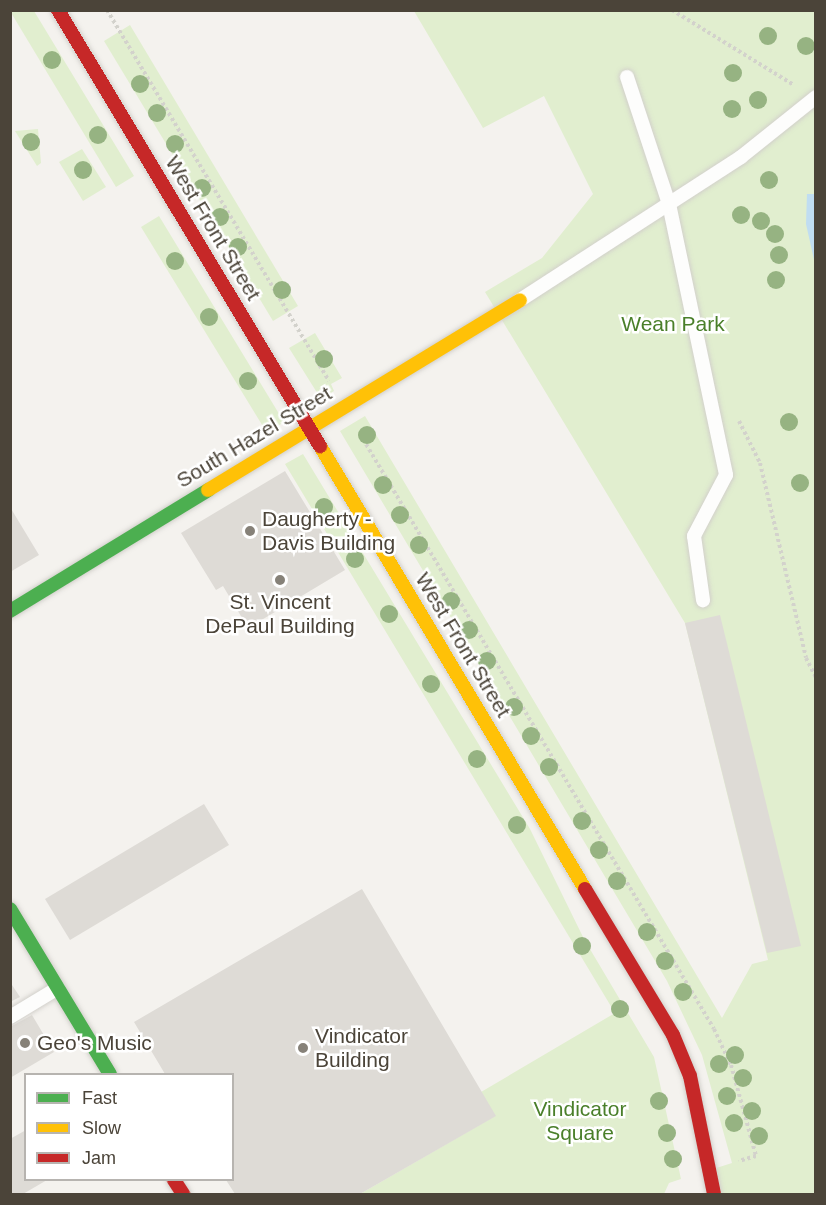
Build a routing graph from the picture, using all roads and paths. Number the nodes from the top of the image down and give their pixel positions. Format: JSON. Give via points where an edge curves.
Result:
{"nodes":[{"id":1,"x":58,"y":10,"type":"edge"},
{"id":2,"x":107,"y":10,"type":"edge"},
{"id":3,"x":672,"y":10,"type":"edge"},
{"id":4,"x":627,"y":77,"type":"dead end"},
{"id":5,"x":815,"y":97,"type":"edge"},
{"id":6,"x":669,"y":204,"type":"junction"},
{"id":7,"x":520,"y":300,"type":"joint"},
{"id":8,"x":334,"y":391,"type":"dead end"},
{"id":9,"x":736,"y":418,"type":"dead end"},
{"id":10,"x":354,"y":423,"type":"dead end"},
{"id":11,"x":309,"y":428,"type":"junction"},
{"id":12,"x":704,"y":600,"type":"dead end"},
{"id":13,"x":10,"y":610,"type":"edge"},
{"id":14,"x":816,"y":678,"type":"edge"},
{"id":15,"x":10,"y":909,"type":"edge"},
{"id":16,"x":653,"y":922,"type":"dead end"},
{"id":17,"x":58,"y":988,"type":"junction"},
{"id":18,"x":10,"y":1017,"type":"edge"},
{"id":19,"x":109,"y":1073,"type":"edge"},
{"id":20,"x":175,"y":1181,"type":"edge"},
{"id":21,"x":183,"y":1194,"type":"edge"},
{"id":22,"x":714,"y":1194,"type":"edge"}],
"edges":[{"from":1,"to":11,"type":"street","name":"West Front Street"},
{"from":2,"to":8,"type":"path"},
{"from":3,"to":5,"type":"path"},
{"from":4,"to":6,"type":"lane"},
{"from":5,"to":6,"type":"lane","via":[[781,128]]},
{"from":6,"to":7,"type":"lane"},
{"from":6,"to":12,"type":"lane","via":[[726,475],[694,536]]},
{"from":7,"to":11,"type":"street","name":"South Hazel Street"},
{"from":9,"to":14,"type":"path","via":[[760,464],[806,658]]},
{"from":10,"to":16,"type":"path"},
{"from":11,"to":13,"type":"street","name":"South Hazel Street"},
{"from":11,"to":22,"type":"street","name":"West Front Street","via":[[673,1035],[690,1076]]},
{"from":15,"to":17,"type":"street"},
{"from":17,"to":18,"type":"lane"},
{"from":17,"to":19,"type":"street"},
{"from":20,"to":21,"type":"street"}]}
